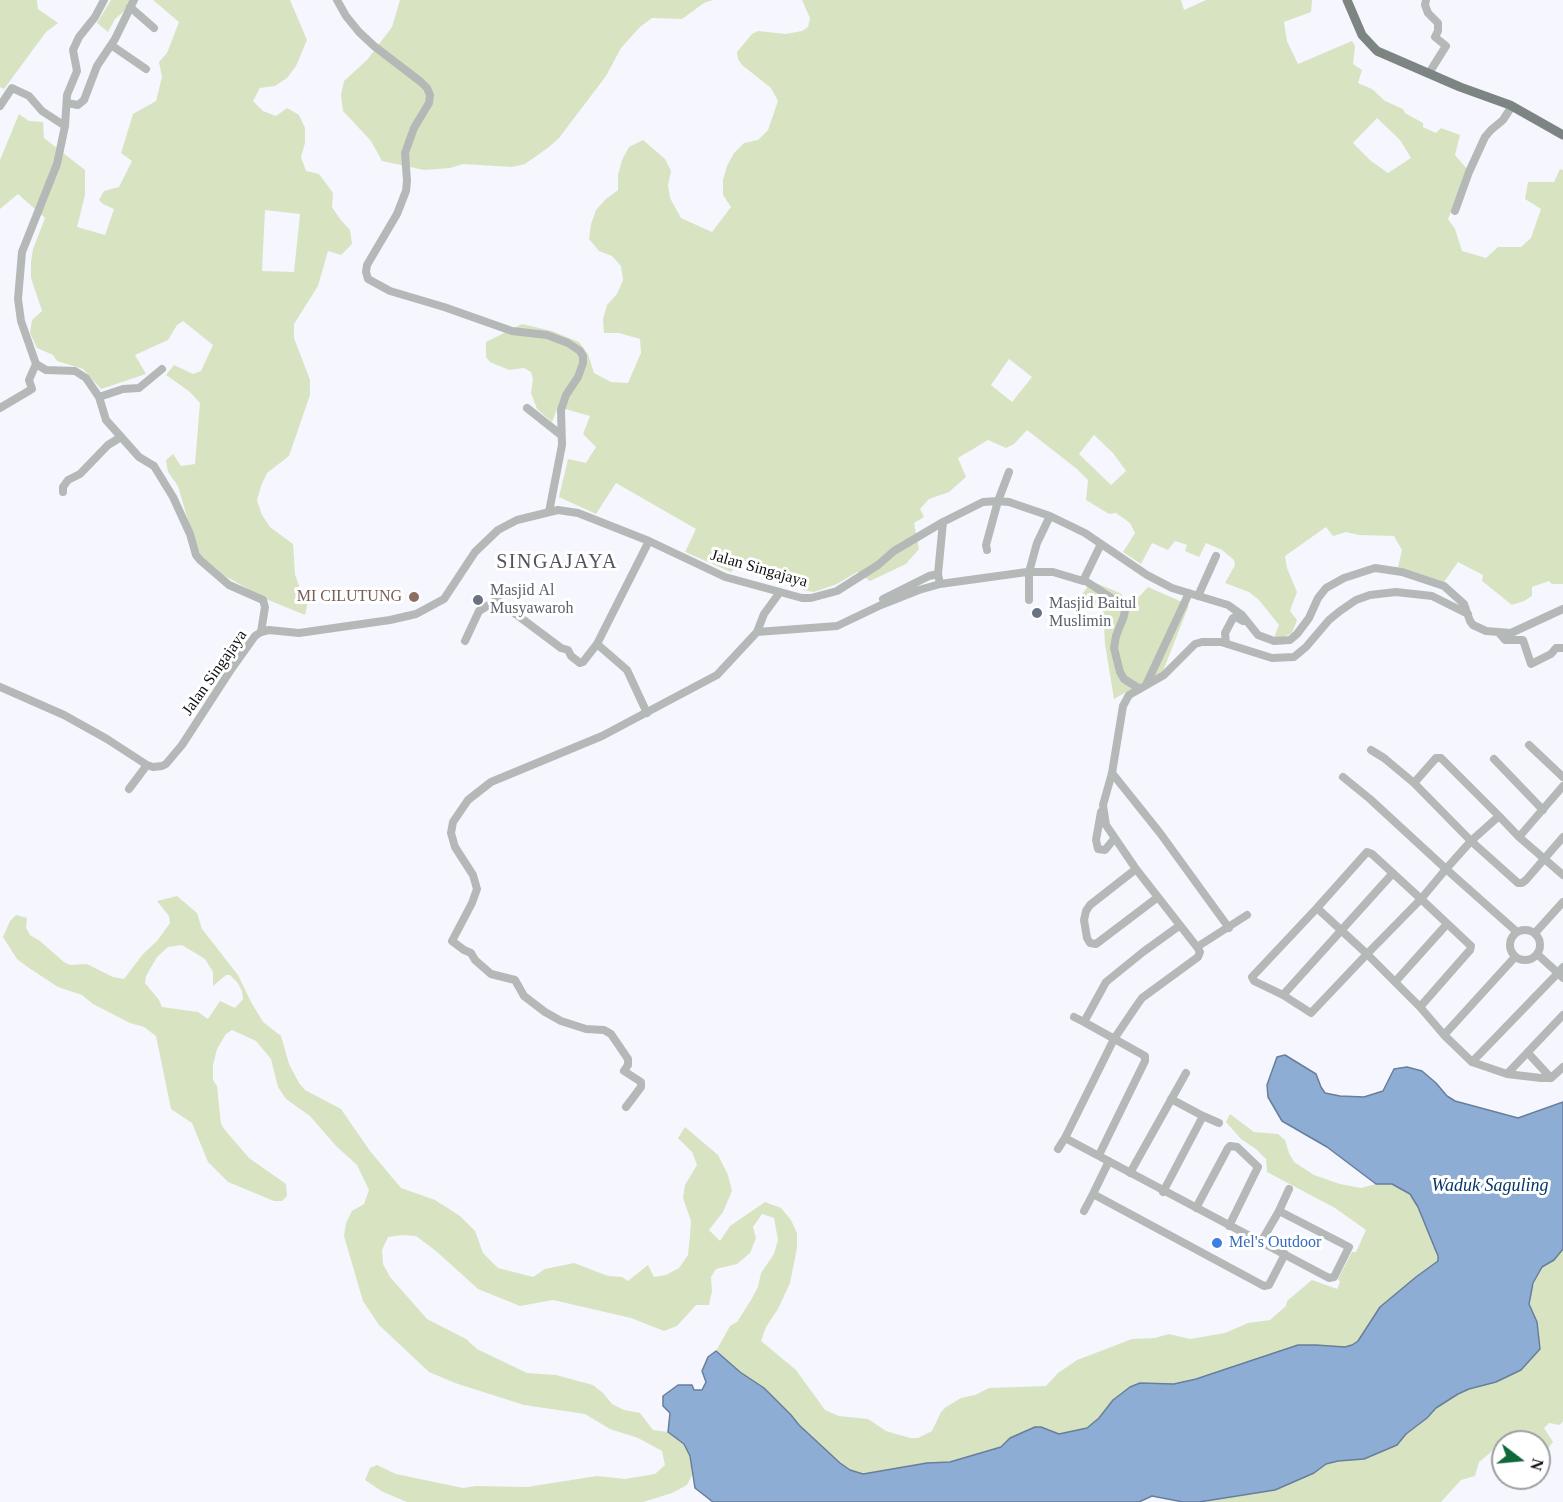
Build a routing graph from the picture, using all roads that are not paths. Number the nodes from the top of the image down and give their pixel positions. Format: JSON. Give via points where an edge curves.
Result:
{"nodes":[{"id":1,"x":104,"y":0,"type":"edge"},
{"id":2,"x":337,"y":0,"type":"edge"},
{"id":3,"x":1347,"y":0,"type":"edge"},
{"id":4,"x":1426,"y":0,"type":"edge"},
{"id":5,"x":132,"y":3,"type":"edge"},
{"id":6,"x":154,"y":28,"type":"dead end"},
{"id":7,"x":111,"y":45,"type":"junction"},
{"id":8,"x":147,"y":69,"type":"dead end"},
{"id":9,"x":1429,"y":74,"type":"junction"},
{"id":10,"x":67,"y":103,"type":"junction"},
{"id":11,"x":0,"y":106,"type":"edge"},
{"id":12,"x":1512,"y":106,"type":"junction"},
{"id":13,"x":65,"y":126,"type":"junction"},
{"id":14,"x":1563,"y":135,"type":"edge"},
{"id":15,"x":1455,"y":211,"type":"dead end"},
{"id":16,"x":36,"y":364,"type":"junction"},
{"id":17,"x":162,"y":369,"type":"dead end"},
{"id":18,"x":99,"y":397,"type":"junction"},
{"id":19,"x":0,"y":408,"type":"edge"},
{"id":20,"x":527,"y":408,"type":"dead end"},
{"id":21,"x":561,"y":435,"type":"junction"},
{"id":22,"x":121,"y":437,"type":"junction"},
{"id":23,"x":1009,"y":472,"type":"dead end"},
{"id":24,"x":63,"y":492,"type":"dead end"},
{"id":25,"x":998,"y":501,"type":"junction"},
{"id":26,"x":549,"y":512,"type":"junction"},
{"id":27,"x":1050,"y":516,"type":"junction"},
{"id":28,"x":942,"y":522,"type":"junction"},
{"id":29,"x":649,"y":542,"type":"junction"},
{"id":30,"x":1101,"y":543,"type":"junction"},
{"id":31,"x":987,"y":550,"type":"dead end"},
{"id":32,"x":1216,"y":556,"type":"dead end"},
{"id":33,"x":1029,"y":572,"type":"junction"},
{"id":34,"x":938,"y":574,"type":"junction"},
{"id":35,"x":1084,"y":580,"type":"junction"},
{"id":36,"x":940,"y":584,"type":"junction"},
{"id":37,"x":780,"y":592,"type":"junction"},
{"id":38,"x":1189,"y":593,"type":"junction"},
{"id":39,"x":1198,"y":596,"type":"junction"},
{"id":40,"x":883,"y":599,"type":"dead end"},
{"id":41,"x":1029,"y":600,"type":"dead end"},
{"id":42,"x":1563,"y":609,"type":"edge"},
{"id":43,"x":1468,"y":614,"type":"junction"},
{"id":44,"x":1247,"y":623,"type":"junction"},
{"id":45,"x":261,"y":632,"type":"junction"},
{"id":46,"x":756,"y":632,"type":"junction"},
{"id":47,"x":1499,"y":633,"type":"junction"},
{"id":48,"x":465,"y":641,"type":"dead end"},
{"id":49,"x":1226,"y":643,"type":"junction"},
{"id":50,"x":597,"y":644,"type":"junction"},
{"id":51,"x":1563,"y":648,"type":"edge"},
{"id":52,"x":0,"y":687,"type":"edge"},
{"id":53,"x":1143,"y":687,"type":"junction"},
{"id":54,"x":647,"y":712,"type":"junction"},
{"id":55,"x":1529,"y":745,"type":"dead end"},
{"id":56,"x":1371,"y":750,"type":"dead end"},
{"id":57,"x":1494,"y":759,"type":"dead end"},
{"id":58,"x":147,"y":765,"type":"junction"},
{"id":59,"x":1112,"y":773,"type":"junction"},
{"id":60,"x":1343,"y":777,"type":"dead end"},
{"id":61,"x":1563,"y":777,"type":"edge"},
{"id":62,"x":1414,"y":783,"type":"junction"},
{"id":63,"x":1563,"y":786,"type":"edge"},
{"id":64,"x":129,"y":789,"type":"dead end"},
{"id":65,"x":1103,"y":805,"type":"junction"},
{"id":66,"x":1543,"y":810,"type":"junction"},
{"id":67,"x":1499,"y":816,"type":"junction"},
{"id":68,"x":1519,"y":837,"type":"junction"},
{"id":69,"x":1563,"y":837,"type":"edge"},
{"id":70,"x":1114,"y":839,"type":"junction"},
{"id":71,"x":1471,"y":841,"type":"junction"},
{"id":72,"x":1545,"y":858,"type":"junction"},
{"id":73,"x":1136,"y":869,"type":"junction"},
{"id":74,"x":1446,"y":869,"type":"junction"},
{"id":75,"x":1393,"y":873,"type":"junction"},
{"id":76,"x":1563,"y":875,"type":"edge"},
{"id":77,"x":1158,"y":897,"type":"junction"},
{"id":78,"x":1421,"y":899,"type":"junction"},
{"id":79,"x":1563,"y":902,"type":"edge"},
{"id":80,"x":1317,"y":908,"type":"junction"},
{"id":81,"x":1247,"y":915,"type":"dead end"},
{"id":82,"x":1447,"y":924,"type":"junction"},
{"id":83,"x":1179,"y":926,"type":"junction"},
{"id":84,"x":1229,"y":928,"type":"junction"},
{"id":85,"x":1341,"y":930,"type":"junction"},
{"id":86,"x":1516,"y":932,"type":"junction"},
{"id":87,"x":1535,"y":933,"type":"junction"},
{"id":88,"x":1197,"y":947,"type":"junction"},
{"id":89,"x":1367,"y":954,"type":"junction"},
{"id":90,"x":1537,"y":954,"type":"junction"},
{"id":91,"x":1515,"y":957,"type":"junction"},
{"id":92,"x":1561,"y":972,"type":"edge"},
{"id":93,"x":1395,"y":982,"type":"junction"},
{"id":94,"x":1283,"y":995,"type":"junction"},
{"id":95,"x":1420,"y":1007,"type":"junction"},
{"id":96,"x":1563,"y":1015,"type":"edge"},
{"id":97,"x":1074,"y":1017,"type":"dead end"},
{"id":98,"x":1084,"y":1022,"type":"junction"},
{"id":99,"x":1444,"y":1035,"type":"junction"},
{"id":100,"x":1114,"y":1039,"type":"junction"},
{"id":101,"x":1528,"y":1053,"type":"junction"},
{"id":102,"x":1472,"y":1062,"type":"junction"},
{"id":103,"x":1563,"y":1067,"type":"edge"},
{"id":104,"x":1186,"y":1073,"type":"dead end"},
{"id":105,"x":1507,"y":1074,"type":"junction"},
{"id":106,"x":1551,"y":1077,"type":"junction"},
{"id":107,"x":1171,"y":1099,"type":"junction"},
{"id":108,"x":626,"y":1107,"type":"dead end"},
{"id":109,"x":1203,"y":1116,"type":"junction"},
{"id":110,"x":1219,"y":1123,"type":"dead end"},
{"id":111,"x":1065,"y":1138,"type":"junction"},
{"id":112,"x":1058,"y":1149,"type":"dead end"},
{"id":113,"x":1099,"y":1155,"type":"junction"},
{"id":114,"x":1109,"y":1161,"type":"junction"},
{"id":115,"x":1130,"y":1173,"type":"junction"},
{"id":116,"x":1289,"y":1189,"type":"dead end"},
{"id":117,"x":1163,"y":1192,"type":"junction"},
{"id":118,"x":1093,"y":1194,"type":"junction"},
{"id":119,"x":1196,"y":1208,"type":"junction"},
{"id":120,"x":1084,"y":1211,"type":"dead end"},
{"id":121,"x":1279,"y":1211,"type":"junction"},
{"id":122,"x":1229,"y":1226,"type":"junction"},
{"id":123,"x":1261,"y":1242,"type":"junction"},
{"id":124,"x":1285,"y":1254,"type":"junction"}],
"edges":[{"from":1,"to":10,"type":"street","via":[[75,44],[77,71]]},
{"from":2,"to":21,"type":"street","via":[[358,32],[421,82],[430,95],[405,153],[406,191],[367,265],[368,279],[390,291],[512,331],[547,335],[580,351],[583,363],[561,410]]},
{"from":3,"to":9,"type":"main road","via":[[1362,34],[1377,51]]},
{"from":4,"to":9,"type":"street","via":[[1428,13],[1437,22],[1435,37],[1446,46]]},
{"from":5,"to":6,"type":"street"},
{"from":5,"to":7,"type":"street"},
{"from":7,"to":8,"type":"street"},
{"from":7,"to":10,"type":"street","via":[[80,104]]},
{"from":9,"to":12,"type":"main road"},
{"from":10,"to":13,"type":"street"},
{"from":11,"to":13,"type":"street","via":[[12,88]]},
{"from":12,"to":14,"type":"main road"},
{"from":12,"to":15,"type":"street","via":[[1485,137]]},
{"from":13,"to":16,"type":"street","via":[[51,181],[22,252],[19,274],[19,310]]},
{"from":16,"to":18,"type":"street","via":[[46,370],[78,372]]},
{"from":16,"to":19,"type":"street","via":[[29,380],[32,389]]},
{"from":17,"to":18,"type":"street","via":[[140,388]]},
{"from":18,"to":22,"type":"street","via":[[106,420]]},
{"from":20,"to":21,"type":"street"},
{"from":21,"to":26,"type":"street","via":[[561,455]]},
{"from":22,"to":24,"type":"street","via":[[68,480]]},
{"from":22,"to":45,"type":"street","via":[[166,483],[200,560],[229,585],[262,600],[265,607]]},
{"from":23,"to":25,"type":"street"},
{"from":25,"to":27,"type":"street","name":"Jalan Singajaya"},
{"from":25,"to":28,"type":"street","name":"Jalan Singajaya","via":[[983,502]]},
{"from":25,"to":31,"type":"street"},
{"from":26,"to":29,"type":"street","name":"Jalan Singajaya","via":[[578,513]]},
{"from":26,"to":45,"type":"street","name":"Jalan Singajaya","via":[[517,520],[498,530],[476,552],[444,599],[416,614],[299,633]]},
{"from":27,"to":30,"type":"street","name":"Jalan Singajaya"},
{"from":27,"to":33,"type":"street"},
{"from":28,"to":34,"type":"street"},
{"from":28,"to":37,"type":"street","name":"Jalan Singajaya","via":[[837,591],[811,598]]},
{"from":29,"to":37,"type":"street","name":"Jalan Singajaya","via":[[708,571]]},
{"from":29,"to":50,"type":"street"},
{"from":30,"to":35,"type":"street"},
{"from":30,"to":38,"type":"street","name":"Jalan Singajaya","via":[[1148,575]]},
{"from":32,"to":39,"type":"street"},
{"from":33,"to":35,"type":"street","via":[[1053,572]]},
{"from":33,"to":36,"type":"street"},
{"from":33,"to":41,"type":"street"},
{"from":34,"to":36,"type":"street"},
{"from":34,"to":40,"type":"street"},
{"from":35,"to":53,"type":"street","via":[[1124,606],[1114,648],[1124,678]]},
{"from":36,"to":46,"type":"street","via":[[837,626]]},
{"from":37,"to":46,"type":"street"},
{"from":38,"to":39,"type":"street","name":"Jalan Singajaya"},
{"from":38,"to":53,"type":"street"},
{"from":39,"to":44,"type":"street","name":"Jalan Singajaya","via":[[1236,609]]},
{"from":42,"to":47,"type":"street","via":[[1511,633]]},
{"from":43,"to":44,"type":"street","name":"Jalan Singajaya","via":[[1464,604],[1444,586],[1375,568],[1326,588],[1303,627],[1290,640],[1266,639]]},
{"from":43,"to":47,"type":"street","name":"Jalan Singajaya","via":[[1478,628]]},
{"from":43,"to":49,"type":"street","via":[[1432,596],[1396,592],[1370,595],[1335,615],[1294,657],[1272,658]]},
{"from":44,"to":49,"type":"street","via":[[1235,617],[1225,633]]},
{"from":45,"to":58,"type":"street","name":"Jalan Singajaya","via":[[166,764]]},
{"from":46,"to":54,"type":"street","via":[[717,675]]},
{"from":47,"to":51,"type":"street","name":"Jalan Singajaya","via":[[1505,640],[1523,640],[1531,664],[1556,648]]},
{"from":48,"to":50,"type":"street","via":[[479,611],[497,600],[568,650],[580,663]]},
{"from":49,"to":53,"type":"street","via":[[1195,644],[1164,675]]},
{"from":50,"to":54,"type":"street","via":[[627,670]]},
{"from":52,"to":58,"type":"street","via":[[64,716]]},
{"from":53,"to":59,"type":"street","via":[[1129,695],[1123,706]]},
{"from":54,"to":108,"type":"street","via":[[602,736],[491,782],[468,800],[451,828],[454,847],[473,875],[477,889],[452,941],[471,953],[490,974],[514,980],[524,996],[545,1012],[561,1021],[611,1034],[628,1059],[624,1071],[641,1082],[641,1088]]},
{"from":55,"to":61,"type":"street"},
{"from":56,"to":62,"type":"street"},
{"from":57,"to":66,"type":"street"},
{"from":58,"to":64,"type":"street"},
{"from":59,"to":65,"type":"street"},
{"from":59,"to":84,"type":"street"},
{"from":60,"to":74,"type":"street"},
{"from":62,"to":67,"type":"street","via":[[1439,757]]},
{"from":62,"to":71,"type":"street"},
{"from":63,"to":66,"type":"street"},
{"from":65,"to":70,"type":"street","via":[[1106,825]]},
{"from":65,"to":70,"type":"street","via":[[1096,840],[1098,849],[1105,850]]},
{"from":66,"to":68,"type":"street"},
{"from":67,"to":68,"type":"street"},
{"from":67,"to":71,"type":"street"},
{"from":68,"to":72,"type":"street"},
{"from":69,"to":72,"type":"street"},
{"from":70,"to":73,"type":"street"},
{"from":71,"to":72,"type":"street","via":[[1522,883]]},
{"from":71,"to":74,"type":"street"},
{"from":72,"to":76,"type":"street"},
{"from":73,"to":77,"type":"street"},
{"from":73,"to":77,"type":"street","via":[[1086,910],[1084,920],[1090,943],[1096,944]]},
{"from":74,"to":78,"type":"street"},
{"from":74,"to":86,"type":"street"},
{"from":75,"to":78,"type":"street"},
{"from":75,"to":80,"type":"street","via":[[1372,854],[1365,853]]},
{"from":75,"to":85,"type":"street"},
{"from":77,"to":83,"type":"street"},
{"from":78,"to":82,"type":"street"},
{"from":78,"to":89,"type":"street"},
{"from":79,"to":87,"type":"street"},
{"from":80,"to":85,"type":"street"},
{"from":80,"to":94,"type":"street","via":[[1252,977]]},
{"from":81,"to":84,"type":"street"},
{"from":82,"to":93,"type":"street"},
{"from":82,"to":95,"type":"street","via":[[1471,949]]},
{"from":83,"to":88,"type":"street"},
{"from":83,"to":98,"type":"street","via":[[1106,982]]},
{"from":84,"to":88,"type":"street"},
{"from":85,"to":89,"type":"street"},
{"from":85,"to":94,"type":"street"},
{"from":86,"to":87,"type":"street"},
{"from":86,"to":91,"type":"street","via":[[1509,944]]},
{"from":87,"to":90,"type":"street","via":[[1540,941]]},
{"from":88,"to":100,"type":"street","via":[[1199,956],[1142,998]]},
{"from":89,"to":93,"type":"street"},
{"from":89,"to":94,"type":"street","via":[[1313,1013]]},
{"from":90,"to":91,"type":"street","via":[[1524,960]]},
{"from":90,"to":92,"type":"street"},
{"from":91,"to":99,"type":"street"},
{"from":92,"to":102,"type":"street"},
{"from":93,"to":95,"type":"street"},
{"from":95,"to":99,"type":"street"},
{"from":96,"to":101,"type":"street"},
{"from":97,"to":98,"type":"street"},
{"from":98,"to":100,"type":"street"},
{"from":99,"to":102,"type":"street"},
{"from":100,"to":111,"type":"street"},
{"from":100,"to":113,"type":"street","via":[[1146,1059]]},
{"from":101,"to":105,"type":"street"},
{"from":101,"to":106,"type":"street"},
{"from":102,"to":105,"type":"street"},
{"from":103,"to":106,"type":"street"},
{"from":104,"to":107,"type":"street"},
{"from":105,"to":106,"type":"street"},
{"from":107,"to":109,"type":"street"},
{"from":107,"to":115,"type":"street"},
{"from":109,"to":110,"type":"street"},
{"from":109,"to":117,"type":"street"},
{"from":111,"to":112,"type":"street"},
{"from":111,"to":113,"type":"street"},
{"from":113,"to":114,"type":"street"},
{"from":114,"to":115,"type":"street"},
{"from":114,"to":118,"type":"street"},
{"from":115,"to":117,"type":"street"},
{"from":116,"to":121,"type":"street"},
{"from":117,"to":119,"type":"street"},
{"from":118,"to":120,"type":"street"},
{"from":118,"to":124,"type":"street","via":[[1264,1286],[1269,1285]]},
{"from":119,"to":122,"type":"street"},
{"from":119,"to":122,"type":"street","via":[[1228,1148],[1237,1147],[1258,1167]]},
{"from":121,"to":123,"type":"street"},
{"from":121,"to":124,"type":"street","via":[[1349,1247],[1332,1279]]},
{"from":122,"to":123,"type":"street"},
{"from":123,"to":124,"type":"street"}]}
